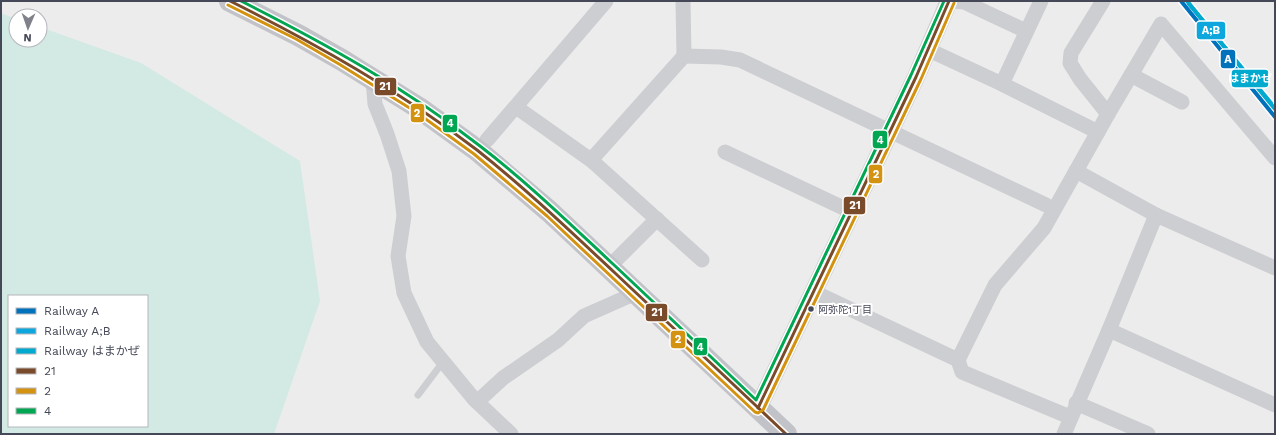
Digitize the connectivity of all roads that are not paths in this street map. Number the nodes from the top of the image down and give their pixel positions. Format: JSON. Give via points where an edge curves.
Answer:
{"nodes":[{"id":1,"x":230,"y":1,"type":"edge"},
{"id":2,"x":606,"y":1,"type":"edge"},
{"id":3,"x":683,"y":1,"type":"edge"},
{"id":4,"x":949,"y":1,"type":"edge"},
{"id":5,"x":953,"y":1,"type":"edge"},
{"id":6,"x":1041,"y":1,"type":"edge"},
{"id":7,"x":1103,"y":1,"type":"edge"},
{"id":8,"x":1026,"y":31,"type":"junction"},
{"id":9,"x":928,"y":50,"type":"junction"},
{"id":10,"x":684,"y":56,"type":"junction"},
{"id":11,"x":1131,"y":75,"type":"junction"},
{"id":12,"x":372,"y":80,"type":"junction"},
{"id":13,"x":1002,"y":84,"type":"junction"},
{"id":14,"x":1182,"y":102,"type":"dead end"},
{"id":15,"x":516,"y":107,"type":"junction"},
{"id":16,"x":1108,"y":114,"type":"junction"},
{"id":17,"x":890,"y":131,"type":"junction"},
{"id":18,"x":1098,"y":132,"type":"junction"},
{"id":19,"x":487,"y":140,"type":"dead end"},
{"id":20,"x":725,"y":152,"type":"dead end"},
{"id":21,"x":1275,"y":158,"type":"edge"},
{"id":22,"x":591,"y":160,"type":"junction"},
{"id":23,"x":1076,"y":172,"type":"junction"},
{"id":24,"x":1046,"y":205,"type":"dead end"},
{"id":25,"x":852,"y":212,"type":"junction"},
{"id":26,"x":1156,"y":215,"type":"junction"},
{"id":27,"x":656,"y":219,"type":"junction"},
{"id":28,"x":609,"y":267,"type":"junction"},
{"id":29,"x":1275,"y":268,"type":"edge"},
{"id":30,"x":814,"y":292,"type":"junction"},
{"id":31,"x":636,"y":293,"type":"junction"},
{"id":32,"x":1109,"y":330,"type":"junction"},
{"id":33,"x":958,"y":360,"type":"junction"},
{"id":34,"x":443,"y":362,"type":"junction"},
{"id":35,"x":418,"y":395,"type":"dead end"},
{"id":36,"x":477,"y":402,"type":"junction"},
{"id":37,"x":1076,"y":402,"type":"junction"},
{"id":38,"x":1275,"y":404,"type":"edge"},
{"id":39,"x":758,"y":408,"type":"junction"},
{"id":40,"x":1070,"y":417,"type":"junction"},
{"id":41,"x":511,"y":434,"type":"edge"},
{"id":42,"x":786,"y":434,"type":"edge"},
{"id":43,"x":1064,"y":434,"type":"edge"},
{"id":44,"x":1148,"y":434,"type":"edge"}],
"edges":[{"from":1,"to":12,"type":"highway","via":[[298,35]]},
{"from":2,"to":15,"type":"street"},
{"from":3,"to":10,"type":"street"},
{"from":4,"to":9,"type":"street"},
{"from":5,"to":8,"type":"street","via":[[964,2]]},
{"from":6,"to":8,"type":"street"},
{"from":7,"to":16,"type":"street","via":[[1071,53],[1070,63]]},
{"from":8,"to":13,"type":"street"},
{"from":9,"to":13,"type":"street"},
{"from":9,"to":17,"type":"street"},
{"from":10,"to":17,"type":"street","via":[[740,60]]},
{"from":10,"to":22,"type":"street"},
{"from":11,"to":14,"type":"street"},
{"from":11,"to":16,"type":"street"},
{"from":11,"to":21,"type":"street","via":[[1160,24]]},
{"from":12,"to":28,"type":"highway","via":[[419,108],[477,150],[550,212]]},
{"from":12,"to":34,"type":"street","via":[[375,104],[399,171],[404,216],[398,256],[404,292],[427,342]]},
{"from":13,"to":18,"type":"street"},
{"from":15,"to":19,"type":"street"},
{"from":15,"to":22,"type":"street"},
{"from":16,"to":18,"type":"street"},
{"from":17,"to":24,"type":"street"},
{"from":17,"to":25,"type":"street"},
{"from":18,"to":23,"type":"street"},
{"from":20,"to":25,"type":"street"},
{"from":22,"to":27,"type":"street"},
{"from":22,"to":27,"type":"street","via":[[702,260]]},
{"from":23,"to":26,"type":"street"},
{"from":23,"to":33,"type":"street","via":[[1044,228],[996,285]]},
{"from":25,"to":30,"type":"street"},
{"from":26,"to":29,"type":"street"},
{"from":26,"to":32,"type":"street"},
{"from":27,"to":28,"type":"street"},
{"from":28,"to":31,"type":"highway"},
{"from":30,"to":33,"type":"street"},
{"from":30,"to":39,"type":"street"},
{"from":31,"to":36,"type":"street","via":[[584,316],[558,340],[503,378]]},
{"from":31,"to":39,"type":"highway"},
{"from":32,"to":37,"type":"street"},
{"from":32,"to":38,"type":"street"},
{"from":33,"to":40,"type":"street","via":[[962,372]]},
{"from":34,"to":35,"type":"lane"},
{"from":34,"to":36,"type":"street"},
{"from":36,"to":41,"type":"street"},
{"from":37,"to":40,"type":"street"},
{"from":37,"to":44,"type":"street"},
{"from":39,"to":42,"type":"highway"},
{"from":40,"to":43,"type":"street"}]}
